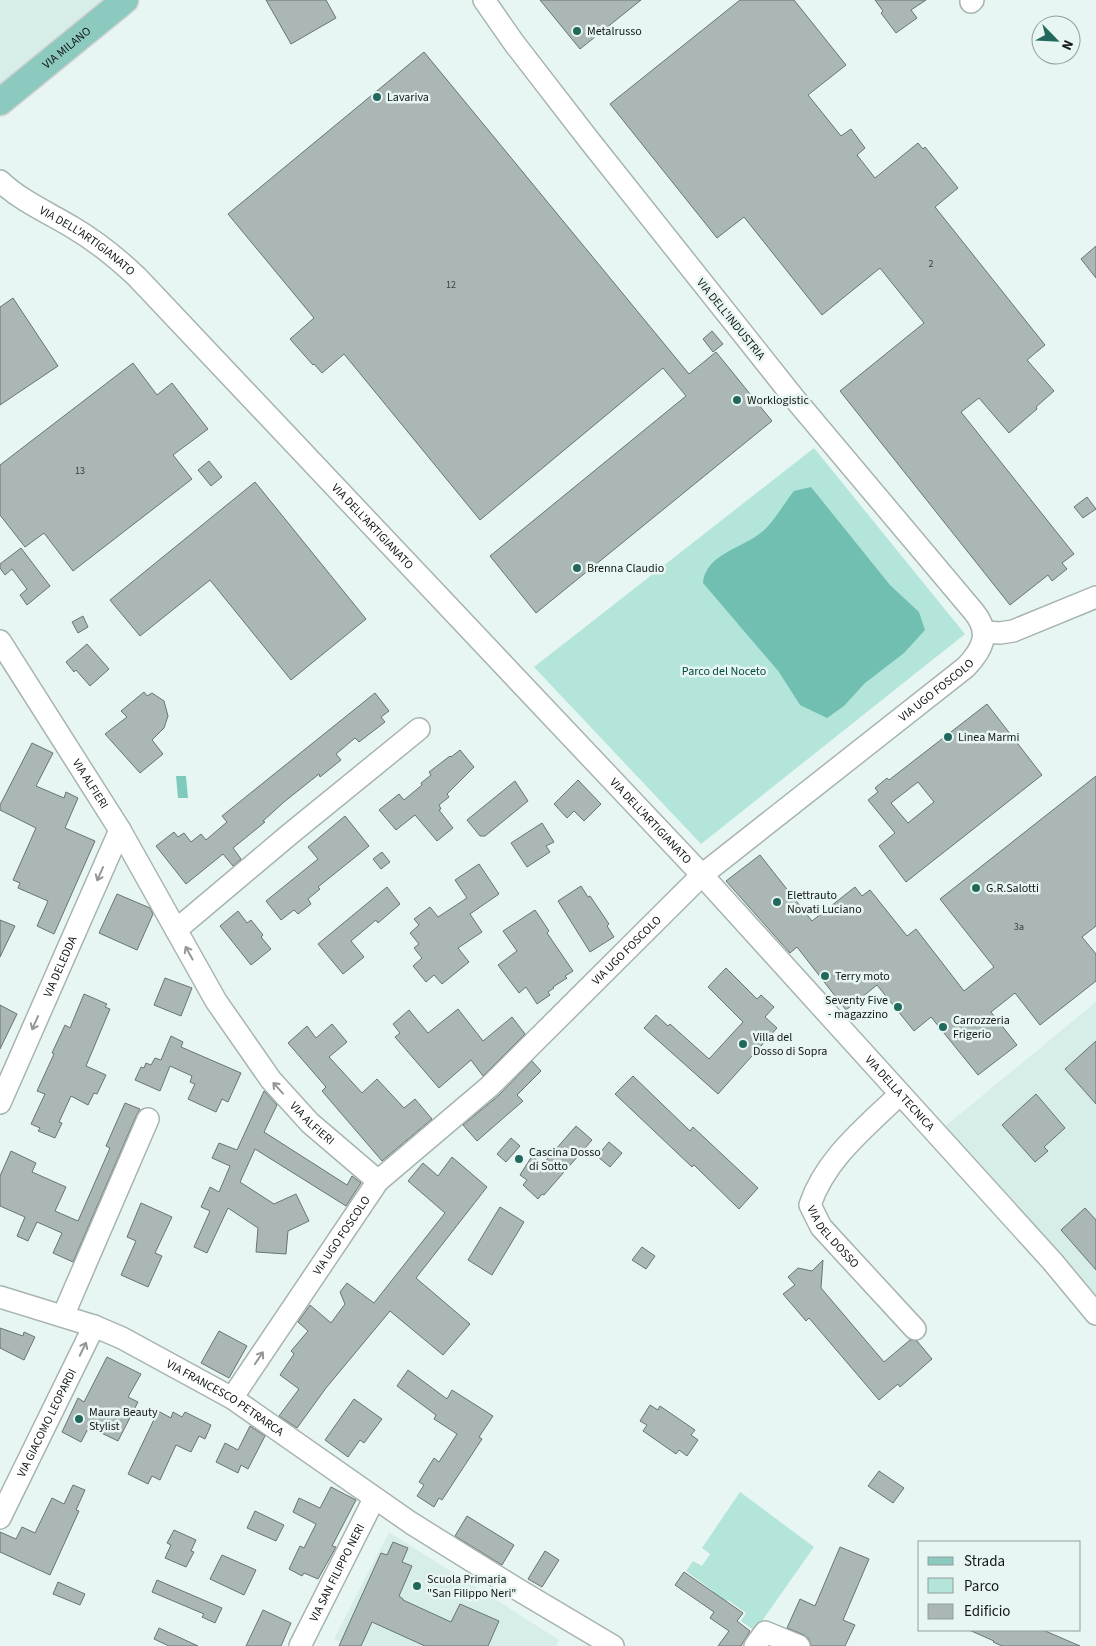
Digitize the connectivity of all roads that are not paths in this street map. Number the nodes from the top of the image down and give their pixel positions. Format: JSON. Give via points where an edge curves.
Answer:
{"nodes":[{"id":1,"x":125,"y":0,"type":"edge"},
{"id":2,"x":484,"y":0,"type":"edge"},
{"id":3,"x":3,"y":105,"type":"edge"},
{"id":4,"x":0,"y":181,"type":"edge"},
{"id":5,"x":0,"y":197,"type":"edge"},
{"id":6,"x":25,"y":201,"type":"junction"},
{"id":7,"x":1096,"y":596,"type":"edge"},
{"id":8,"x":984,"y":632,"type":"junction"},
{"id":9,"x":0,"y":641,"type":"edge"},
{"id":10,"x":419,"y":729,"type":"dead end"},
{"id":11,"x":120,"y":830,"type":"junction"},
{"id":12,"x":702,"y":875,"type":"junction"},
{"id":13,"x":176,"y":930,"type":"junction"},
{"id":14,"x":900,"y":1094,"type":"junction"},
{"id":15,"x":0,"y":1103,"type":"edge"},
{"id":16,"x":148,"y":1119,"type":"dead end"},
{"id":17,"x":378,"y":1181,"type":"junction"},
{"id":18,"x":0,"y":1297,"type":"edge"},
{"id":19,"x":1096,"y":1314,"type":"edge"},
{"id":20,"x":63,"y":1316,"type":"junction"},
{"id":21,"x":94,"y":1326,"type":"junction"},
{"id":22,"x":915,"y":1330,"type":"dead end"},
{"id":23,"x":232,"y":1398,"type":"junction"},
{"id":24,"x":374,"y":1498,"type":"junction"},
{"id":25,"x":0,"y":1518,"type":"edge"},
{"id":26,"x":300,"y":1646,"type":"edge"},
{"id":27,"x":613,"y":1646,"type":"edge"},
{"id":28,"x":755,"y":1646,"type":"edge"},
{"id":29,"x":799,"y":1646,"type":"edge"}],
"edges":[{"from":1,"to":3,"type":"main road","name":"VIA MILANO"},
{"from":2,"to":8,"type":"street","name":"VIA DELL'INDUSTRIA","via":[[589,140],[794,398],[980,618]]},
{"from":4,"to":6,"type":"street","name":"VIA DELL'ARTIGIANATO"},
{"from":5,"to":6,"type":"street","name":"VIA DELL'ARTIGIANATO"},
{"from":6,"to":12,"type":"street","name":"VIA DELL'ARTIGIANATO","via":[[83,233],[129,270]]},
{"from":7,"to":8,"type":"street","via":[[1013,631]]},
{"from":8,"to":12,"type":"street","name":"VIA UGO FOSCOLO","via":[[979,651],[966,667]]},
{"from":9,"to":11,"type":"street","name":"VIA ALFIERI"},
{"from":10,"to":13,"type":"street"},
{"from":11,"to":13,"type":"street","name":"VIA ALFIERI"},
{"from":11,"to":15,"type":"street","name":"VIA DELEDDA","one_way":true},
{"from":12,"to":14,"type":"street","name":"VIA DELLA TECNICA"},
{"from":12,"to":17,"type":"street","name":"VIA UGO FOSCOLO","via":[[490,1086]]},
{"from":17,"to":13,"type":"street","name":"VIA ALFIERI","one_way":true,"via":[[310,1123],[270,1080],[216,1001]]},
{"from":14,"to":19,"type":"street","name":"VIA DELLA TECNICA"},
{"from":14,"to":22,"type":"street","name":"VIA DEL DOSSO","via":[[832,1162],[810,1205],[821,1227]]},
{"from":16,"to":20,"type":"street"},
{"from":23,"to":17,"type":"street","name":"VIA UGO FOSCOLO","one_way":true},
{"from":18,"to":20,"type":"street","name":"VIA FRANCESCO PETRARCA"},
{"from":20,"to":21,"type":"street","name":"VIA FRANCESCO PETRARCA"},
{"from":21,"to":23,"type":"street","name":"VIA FRANCESCO PETRARCA"},
{"from":25,"to":21,"type":"street","name":"VIA GIACOMO LEOPARDI","one_way":true},
{"from":23,"to":24,"type":"street","name":"VIA FRANCESCO PETRARCA"},
{"from":24,"to":26,"type":"street","name":"VIA SAN FILIPPO NERI"},
{"from":24,"to":27,"type":"street","name":"VIA FRANCESCO PETRARCA","via":[[508,1584]]},
{"from":28,"to":29,"type":"street","via":[[764,1632]]}]}
